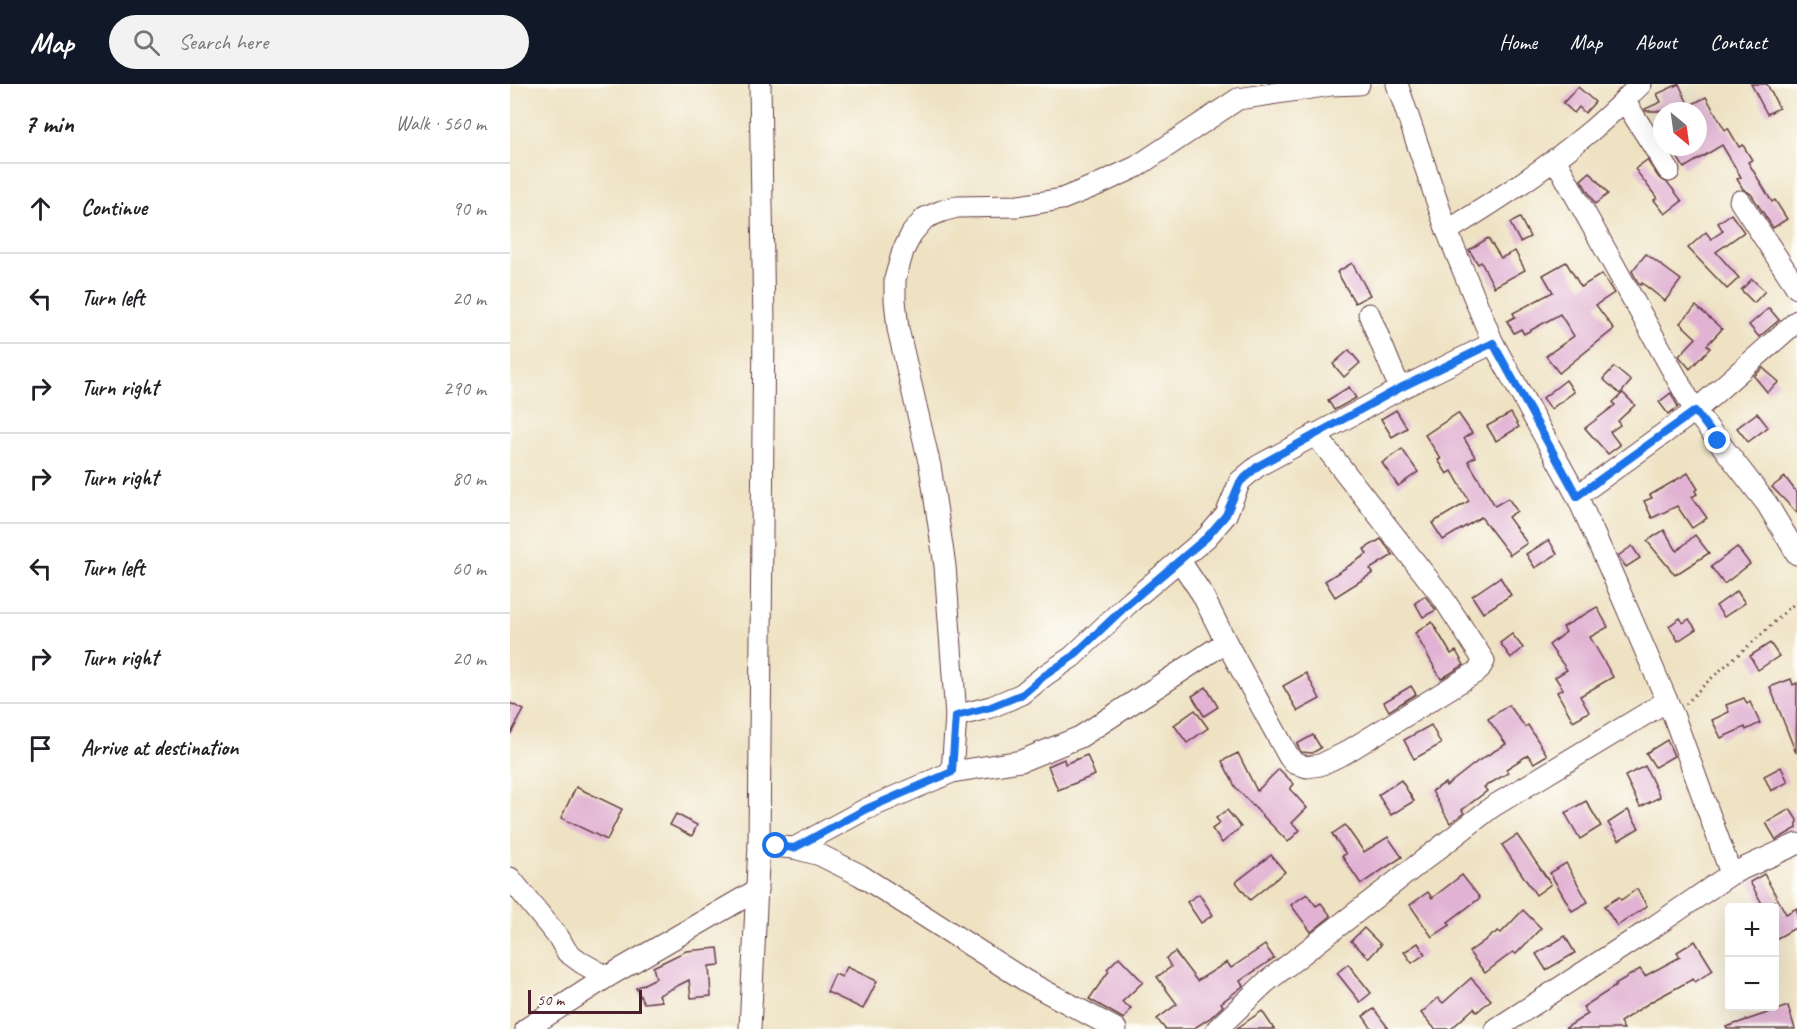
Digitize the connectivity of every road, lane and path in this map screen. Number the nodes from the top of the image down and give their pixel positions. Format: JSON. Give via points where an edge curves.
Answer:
{"nodes":[{"id":1,"x":760,"y":84,"type":"edge"},
{"id":2,"x":1359,"y":84,"type":"edge"},
{"id":3,"x":1397,"y":84,"type":"edge"},
{"id":4,"x":1641,"y":84,"type":"edge"},
{"id":5,"x":1624,"y":100,"type":"junction"},
{"id":6,"x":1555,"y":159,"type":"junction"},
{"id":7,"x":1669,"y":171,"type":"dead end"},
{"id":8,"x":1740,"y":201,"type":"dead end"},
{"id":9,"x":1447,"y":231,"type":"junction"},
{"id":10,"x":1797,"y":288,"type":"edge"},
{"id":11,"x":1368,"y":314,"type":"dead end"},
{"id":12,"x":1797,"y":321,"type":"edge"},
{"id":13,"x":1493,"y":343,"type":"junction"},
{"id":14,"x":1400,"y":388,"type":"junction"},
{"id":15,"x":1695,"y":411,"type":"junction"},
{"id":16,"x":1315,"y":434,"type":"junction"},
{"id":17,"x":1577,"y":496,"type":"junction"},
{"id":18,"x":1797,"y":554,"type":"edge"},
{"id":19,"x":1180,"y":561,"type":"junction"},
{"id":20,"x":1797,"y":602,"type":"edge"},
{"id":21,"x":1226,"y":642,"type":"junction"},
{"id":22,"x":1670,"y":709,"type":"junction"},
{"id":23,"x":956,"y":716,"type":"junction"},
{"id":24,"x":952,"y":772,"type":"junction"},
{"id":25,"x":1797,"y":843,"type":"edge"},
{"id":26,"x":759,"y":845,"type":"junction"},
{"id":27,"x":794,"y":848,"type":"junction"},
{"id":28,"x":1731,"y":874,"type":"junction"},
{"id":29,"x":510,"y":878,"type":"edge"},
{"id":30,"x":757,"y":890,"type":"junction"},
{"id":31,"x":608,"y":977,"type":"junction"},
{"id":32,"x":535,"y":1027,"type":"edge"},
{"id":33,"x":750,"y":1029,"type":"edge"},
{"id":34,"x":1116,"y":1029,"type":"edge"},
{"id":35,"x":1217,"y":1029,"type":"edge"},
{"id":36,"x":1496,"y":1029,"type":"edge"}],
"edges":[{"from":1,"to":26,"type":"street","via":[[764,324]]},
{"from":2,"to":23,"type":"street","via":[[1238,99],[1136,167],[1099,184],[1062,199],[942,211],[925,218],[912,233],[895,279],[895,300],[898,329],[930,466],[945,567]]},
{"from":3,"to":9,"type":"street"},
{"from":4,"to":5,"type":"street"},
{"from":5,"to":6,"type":"street"},
{"from":5,"to":7,"type":"street"},
{"from":6,"to":9,"type":"street"},
{"from":6,"to":15,"type":"street"},
{"from":8,"to":10,"type":"street"},
{"from":9,"to":13,"type":"street"},
{"from":11,"to":14,"type":"street"},
{"from":12,"to":15,"type":"street"},
{"from":13,"to":14,"type":"street"},
{"from":13,"to":17,"type":"street"},
{"from":14,"to":16,"type":"street"},
{"from":15,"to":17,"type":"street"},
{"from":15,"to":18,"type":"street","via":[[1767,504]]},
{"from":16,"to":19,"type":"street","via":[[1258,466],[1240,482],[1221,524]]},
{"from":16,"to":21,"type":"street","via":[[1443,598],[1483,665],[1345,753],[1306,767],[1289,757]]},
{"from":17,"to":22,"type":"street"},
{"from":19,"to":21,"type":"street"},
{"from":19,"to":23,"type":"street","via":[[1072,657],[1023,694]]},
{"from":20,"to":22,"type":"path"},
{"from":21,"to":24,"type":"street","via":[[1080,737],[1021,761]]},
{"from":22,"to":28,"type":"street"},
{"from":22,"to":35,"type":"street","via":[[1492,807],[1265,983]]},
{"from":23,"to":24,"type":"street"},
{"from":24,"to":27,"type":"street","via":[[866,809]]},
{"from":25,"to":28,"type":"street"},
{"from":26,"to":27,"type":"street"},
{"from":26,"to":30,"type":"street"},
{"from":27,"to":34,"type":"street","via":[[820,855],[860,875],[1026,981]]},
{"from":28,"to":36,"type":"street"},
{"from":29,"to":31,"type":"street","via":[[567,952]]},
{"from":30,"to":31,"type":"street"},
{"from":30,"to":33,"type":"street"},
{"from":31,"to":32,"type":"street"}]}
